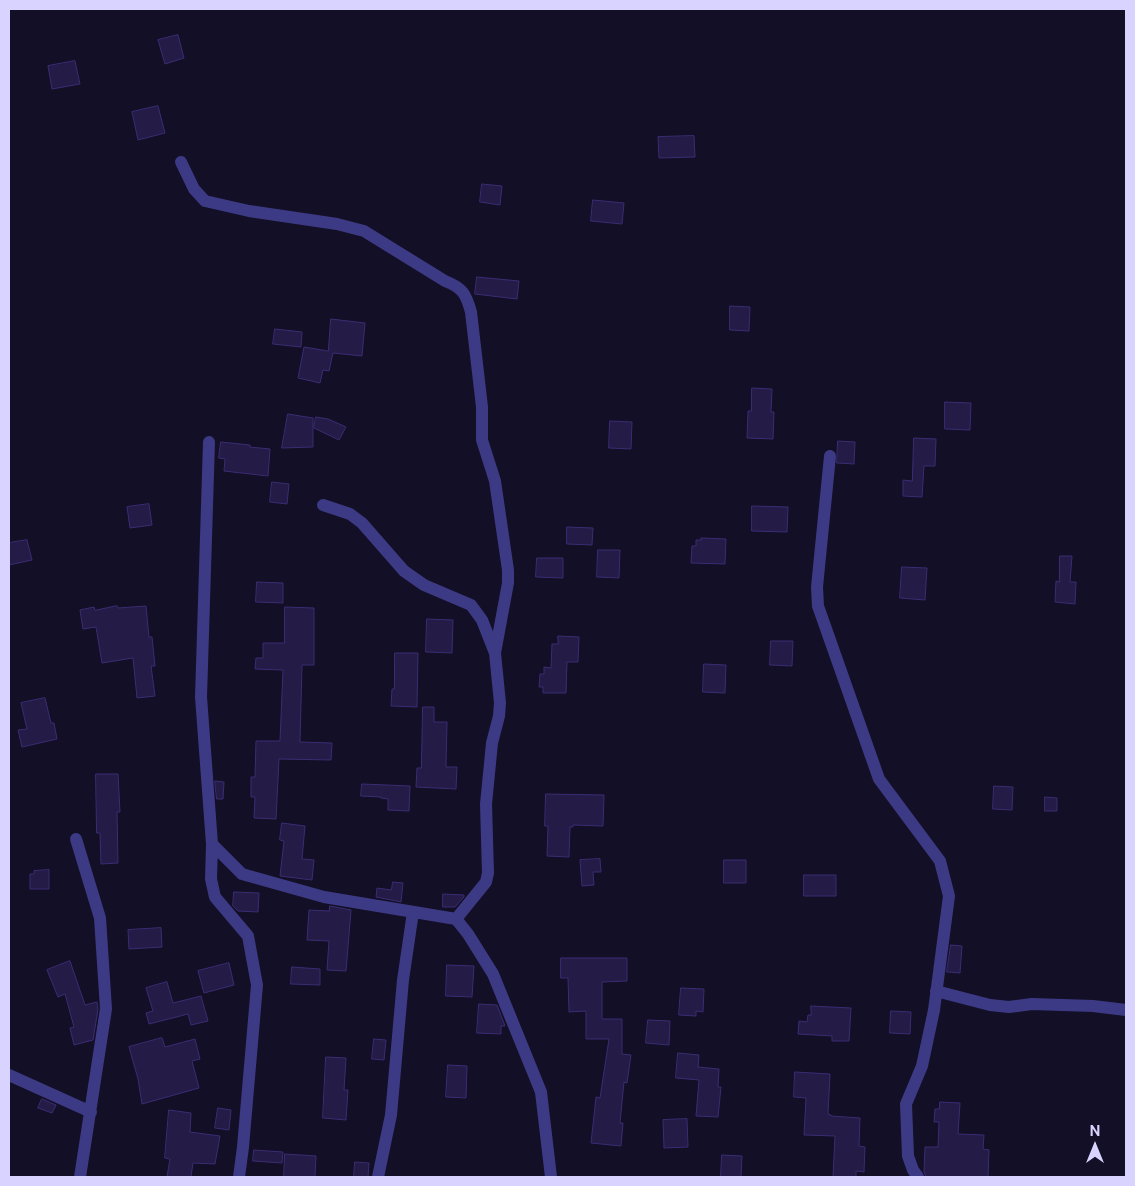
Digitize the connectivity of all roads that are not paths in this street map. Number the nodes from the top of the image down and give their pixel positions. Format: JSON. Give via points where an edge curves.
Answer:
{"nodes":[{"id":1,"x":181,"y":162,"type":"dead end"},
{"id":2,"x":208,"y":442,"type":"dead end"},
{"id":3,"x":830,"y":456,"type":"dead end"},
{"id":4,"x":324,"y":505,"type":"dead end"},
{"id":5,"x":495,"y":653,"type":"junction"},
{"id":6,"x":76,"y":839,"type":"dead end"},
{"id":7,"x":212,"y":844,"type":"junction"},
{"id":8,"x":413,"y":912,"type":"junction"},
{"id":9,"x":456,"y":919,"type":"junction"},
{"id":10,"x":936,"y":991,"type":"junction"},
{"id":11,"x":1126,"y":1010,"type":"edge"},
{"id":12,"x":9,"y":1075,"type":"edge"},
{"id":13,"x":91,"y":1112,"type":"junction"},
{"id":14,"x":914,"y":1175,"type":"edge"},
{"id":15,"x":80,"y":1177,"type":"edge"},
{"id":16,"x":239,"y":1177,"type":"edge"},
{"id":17,"x":378,"y":1177,"type":"edge"},
{"id":18,"x":552,"y":1177,"type":"edge"}],
"edges":[{"from":1,"to":5,"type":"street","via":[[194,190],[205,201],[364,231],[458,286],[467,298],[482,407],[482,440],[495,481],[508,570]]},
{"from":2,"to":7,"type":"street","via":[[201,697]]},
{"from":3,"to":10,"type":"street","via":[[817,587],[818,606],[879,779],[940,862],[949,896]]},
{"from":4,"to":5,"type":"street","via":[[362,522],[404,571],[424,586],[471,605],[482,620]]},
{"from":5,"to":9,"type":"street","via":[[500,702],[486,804],[488,873],[486,882]]},
{"from":6,"to":13,"type":"street","via":[[100,918],[106,1009]]},
{"from":7,"to":8,"type":"street","via":[[242,874],[324,898]]},
{"from":7,"to":16,"type":"street","via":[[211,879],[215,898],[248,936],[257,986]]},
{"from":8,"to":9,"type":"street"},
{"from":8,"to":17,"type":"street","via":[[403,980],[391,1115]]},
{"from":9,"to":18,"type":"street","via":[[494,974],[541,1092]]},
{"from":10,"to":11,"type":"street","via":[[1009,1007],[1032,1004]]},
{"from":10,"to":14,"type":"street","via":[[922,1066],[906,1104],[908,1156]]},
{"from":12,"to":13,"type":"street"},
{"from":13,"to":15,"type":"street"}]}
